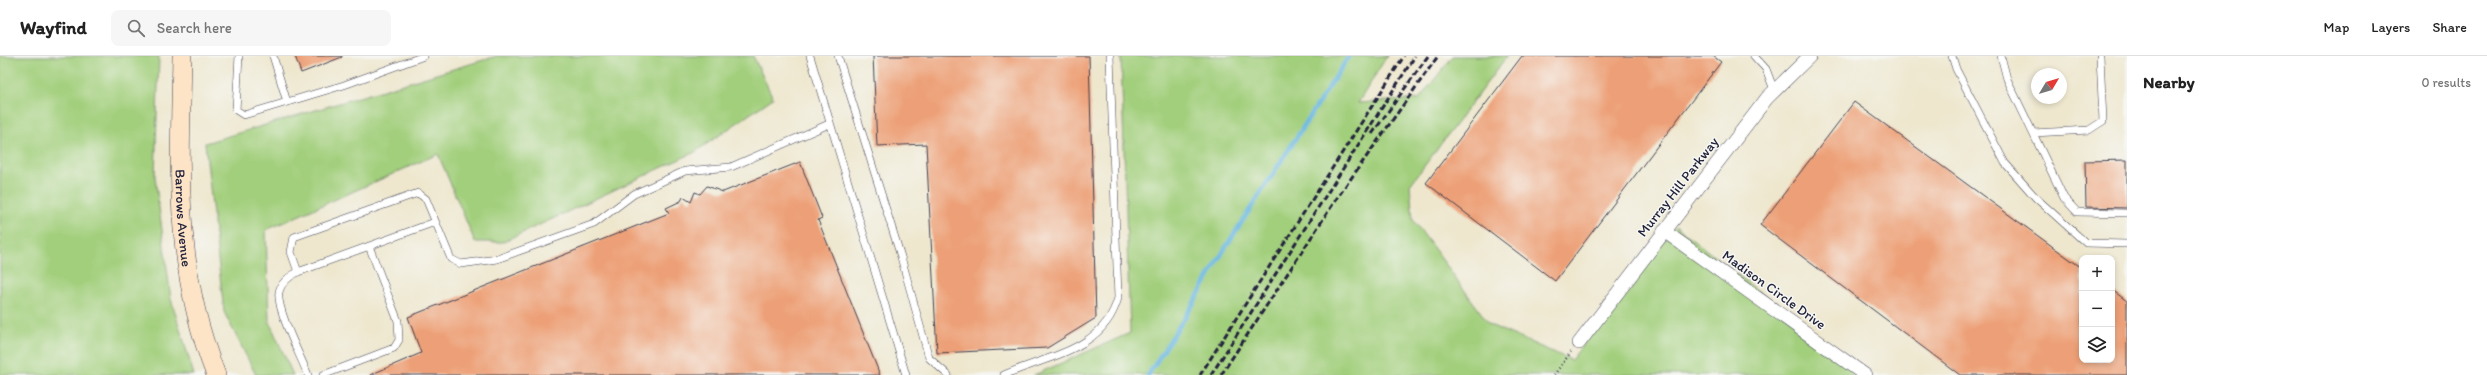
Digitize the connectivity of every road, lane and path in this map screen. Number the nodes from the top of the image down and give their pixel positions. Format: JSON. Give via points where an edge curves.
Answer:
{"nodes":[{"id":1,"x":182,"y":56,"type":"edge"},
{"id":2,"x":238,"y":56,"type":"edge"},
{"id":3,"x":272,"y":56,"type":"edge"},
{"id":4,"x":424,"y":56,"type":"edge"},
{"id":5,"x":810,"y":56,"type":"edge"},
{"id":6,"x":838,"y":56,"type":"edge"},
{"id":7,"x":1110,"y":56,"type":"edge"},
{"id":8,"x":1754,"y":56,"type":"edge"},
{"id":9,"x":1810,"y":56,"type":"edge"},
{"id":10,"x":1952,"y":56,"type":"edge"},
{"id":11,"x":2001,"y":56,"type":"edge"},
{"id":12,"x":2100,"y":56,"type":"edge"},
{"id":13,"x":1774,"y":90,"type":"junction"},
{"id":14,"x":287,"y":102,"type":"junction"},
{"id":15,"x":829,"y":124,"type":"junction"},
{"id":16,"x":2033,"y":133,"type":"junction"},
{"id":17,"x":2127,"y":213,"type":"edge"},
{"id":18,"x":435,"y":222,"type":"junction"},
{"id":19,"x":1664,"y":231,"type":"junction"},
{"id":20,"x":2127,"y":244,"type":"edge"},
{"id":21,"x":369,"y":246,"type":"junction"},
{"id":22,"x":298,"y":272,"type":"junction"},
{"id":23,"x":1579,"y":343,"type":"joint"},
{"id":24,"x":216,"y":375,"type":"edge"},
{"id":25,"x":308,"y":375,"type":"edge"},
{"id":26,"x":323,"y":375,"type":"edge"},
{"id":27,"x":906,"y":375,"type":"edge"},
{"id":28,"x":948,"y":375,"type":"edge"},
{"id":29,"x":1004,"y":375,"type":"edge"},
{"id":30,"x":1554,"y":375,"type":"edge"},
{"id":31,"x":1865,"y":375,"type":"edge"}],
"edges":[{"from":1,"to":24,"type":"street","name":"Barrows Avenue","via":[[182,243],[197,319]]},
{"from":2,"to":14,"type":"lane","via":[[236,110],[244,115]]},
{"from":3,"to":14,"type":"lane"},
{"from":4,"to":14,"type":"lane","via":[[344,85]]},
{"from":5,"to":15,"type":"lane"},
{"from":6,"to":28,"type":"lane","via":[[901,257],[929,358]]},
{"from":7,"to":29,"type":"lane","via":[[1118,298],[1114,314],[1095,336],[1082,345]]},
{"from":8,"to":13,"type":"lane","via":[[1766,69]]},
{"from":9,"to":13,"type":"street","name":"Murray Hill Parkway"},
{"from":10,"to":20,"type":"lane","via":[[1956,69],[2005,163],[2036,198],[2086,243]]},
{"from":11,"to":16,"type":"lane","via":[[2007,79]]},
{"from":12,"to":16,"type":"lane","via":[[2103,121],[2089,130]]},
{"from":13,"to":19,"type":"street","name":"Murray Hill Parkway"},
{"from":15,"to":18,"type":"lane","via":[[731,167],[685,171],[634,194],[594,224],[497,259],[461,264],[451,259]]},
{"from":15,"to":27,"type":"lane"},
{"from":16,"to":17,"type":"lane","via":[[2064,198],[2077,212]]},
{"from":18,"to":21,"type":"lane"},
{"from":18,"to":22,"type":"lane","via":[[426,199],[418,192],[294,237],[291,252]]},
{"from":19,"to":23,"type":"street","name":"Murray Hill Parkway"},
{"from":19,"to":31,"type":"street","name":"Madison Circle Drive"},
{"from":21,"to":22,"type":"lane"},
{"from":21,"to":26,"type":"lane","via":[[398,321],[399,340],[394,348]]},
{"from":22,"to":25,"type":"lane","via":[[287,277],[279,292],[281,308]]},
{"from":23,"to":30,"type":"path"}]}
